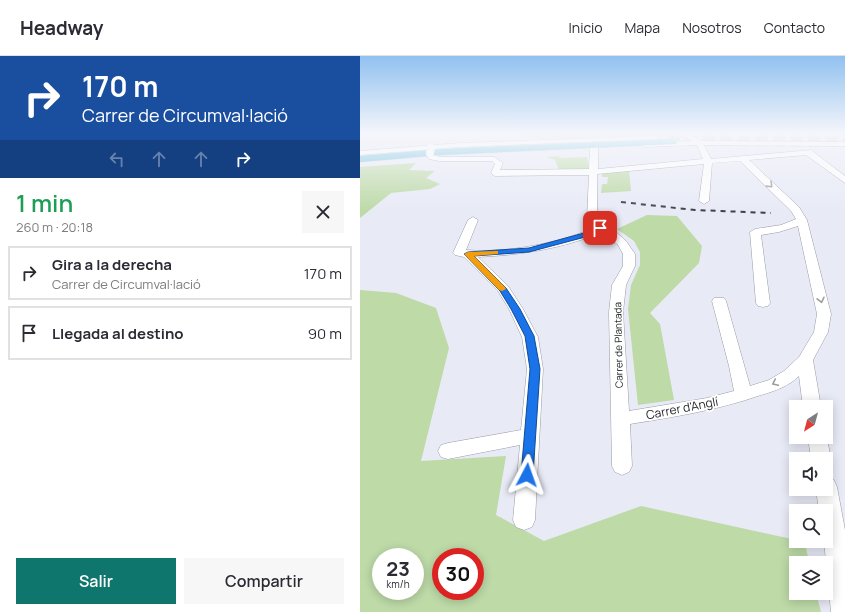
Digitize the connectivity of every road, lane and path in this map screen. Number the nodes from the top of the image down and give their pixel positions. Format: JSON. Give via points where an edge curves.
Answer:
{"nodes":[{"id":1,"x":371,"y":159,"type":"edge"},
{"id":2,"x":491,"y":159,"type":"edge"},
{"id":3,"x":593,"y":159,"type":"edge"},
{"id":4,"x":731,"y":159,"type":"edge"},
{"id":5,"x":743,"y":159,"type":"edge"},
{"id":6,"x":816,"y":159,"type":"edge"},
{"id":7,"x":360,"y":160,"type":"edge"},
{"id":8,"x":708,"y":161,"type":"junction"},
{"id":9,"x":593,"y":171,"type":"junction"},
{"id":10,"x":845,"y":180,"type":"edge"},
{"id":11,"x":704,"y":202,"type":"dead end"},
{"id":12,"x":473,"y":220,"type":"dead end"},
{"id":13,"x":802,"y":220,"type":"junction"},
{"id":14,"x":600,"y":228,"type":"junction"},
{"id":15,"x":463,"y":254,"type":"junction"},
{"id":16,"x":719,"y":301,"type":"dead end"},
{"id":17,"x":763,"y":303,"type":"dead end"},
{"id":18,"x":806,"y":360,"type":"junction"},
{"id":19,"x":743,"y":395,"type":"junction"},
{"id":20,"x":811,"y":400,"type":"edge"},
{"id":21,"x":620,"y":419,"type":"junction"},
{"id":22,"x":530,"y":436,"type":"junction"},
{"id":23,"x":448,"y":451,"type":"dead end"},
{"id":24,"x":622,"y":466,"type":"dead end"},
{"id":25,"x":828,"y":496,"type":"edge"},
{"id":26,"x":524,"y":520,"type":"dead end"},
{"id":27,"x":844,"y":612,"type":"edge"}],
"edges":[{"from":1,"to":7,"type":"highway"},
{"from":2,"to":9,"type":"street","via":[[499,162],[495,173]]},
{"from":3,"to":9,"type":"street"},
{"from":4,"to":8,"type":"street"},
{"from":5,"to":13,"type":"street","one_way":true,"via":[[795,209]]},
{"from":6,"to":10,"type":"street"},
{"from":8,"to":9,"type":"street"},
{"from":8,"to":11,"type":"street"},
{"from":9,"to":14,"type":"street","via":[[592,218]]},
{"from":12,"to":15,"type":"street"},
{"from":13,"to":17,"type":"street","via":[[774,231],[755,232]]},
{"from":13,"to":18,"type":"street","name":"Carrer d'Anglí","one_way":true,"via":[[824,314],[821,332]]},
{"from":14,"to":15,"type":"street","via":[[586,235],[529,250]]},
{"from":14,"to":21,"type":"street","name":"Carrer de Plantada","via":[[622,243],[629,254],[629,266],[618,285],[616,312]]},
{"from":15,"to":22,"type":"street","via":[[503,289],[530,336],[535,369]]},
{"from":16,"to":19,"type":"street"},
{"from":18,"to":19,"type":"street","name":"Carrer d'Anglí","one_way":true,"via":[[776,384]]},
{"from":18,"to":20,"type":"street"},
{"from":19,"to":21,"type":"street","name":"Carrer d'Anglí","via":[[706,405]]},
{"from":21,"to":24,"type":"street","name":"Carrer de Plantada"},
{"from":22,"to":23,"type":"street"},
{"from":22,"to":26,"type":"street"},
{"from":25,"to":27,"type":"street"}]}
